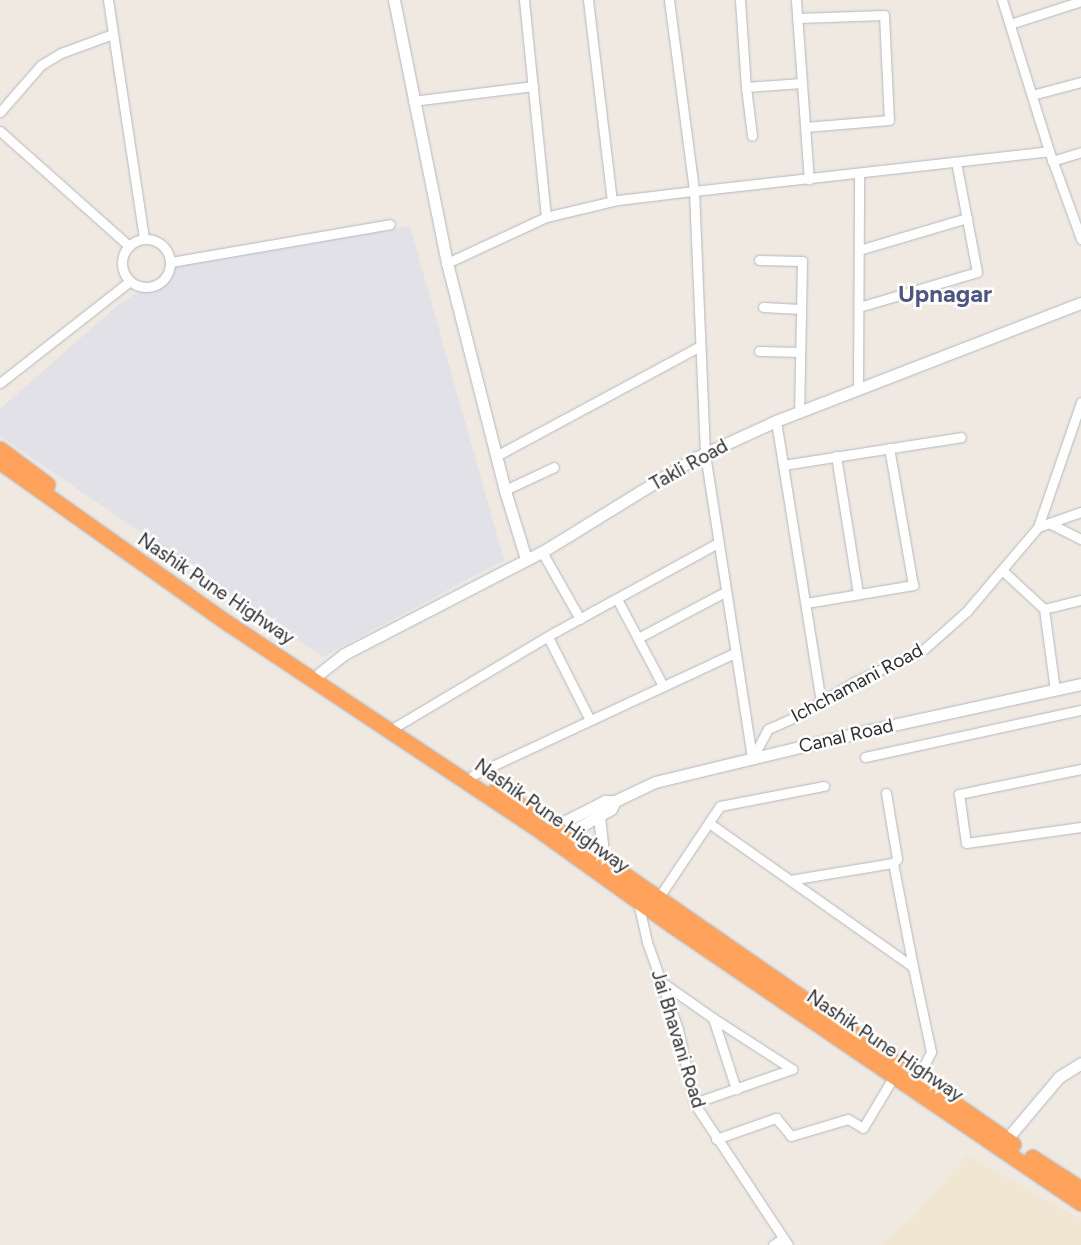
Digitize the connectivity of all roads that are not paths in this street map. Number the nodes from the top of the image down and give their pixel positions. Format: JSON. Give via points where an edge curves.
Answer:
{"nodes":[{"id":1,"x":108,"y":0,"type":"edge"},
{"id":2,"x":394,"y":0,"type":"edge"},
{"id":3,"x":524,"y":0,"type":"edge"},
{"id":4,"x":588,"y":0,"type":"edge"},
{"id":5,"x":669,"y":0,"type":"edge"},
{"id":6,"x":740,"y":0,"type":"edge"},
{"id":7,"x":796,"y":0,"type":"edge"},
{"id":8,"x":1002,"y":0,"type":"edge"},
{"id":9,"x":1081,"y":1,"type":"edge"},
{"id":10,"x":1059,"y":4,"type":"edge"},
{"id":11,"x":797,"y":18,"type":"junction"},
{"id":12,"x":1010,"y":24,"type":"junction"},
{"id":13,"x":113,"y":34,"type":"junction"},
{"id":14,"x":1081,"y":82,"type":"edge"},
{"id":15,"x":802,"y":83,"type":"junction"},
{"id":16,"x":533,"y":86,"type":"junction"},
{"id":17,"x":746,"y":87,"type":"junction"},
{"id":18,"x":1032,"y":95,"type":"junction"},
{"id":19,"x":413,"y":101,"type":"junction"},
{"id":20,"x":0,"y":112,"type":"edge"},
{"id":21,"x":805,"y":127,"type":"junction"},
{"id":22,"x":0,"y":131,"type":"edge"},
{"id":23,"x":752,"y":136,"type":"dead end"},
{"id":24,"x":1049,"y":151,"type":"junction"},
{"id":25,"x":1081,"y":152,"type":"edge"},
{"id":26,"x":1052,"y":161,"type":"junction"},
{"id":27,"x":956,"y":162,"type":"junction"},
{"id":28,"x":859,"y":174,"type":"junction"},
{"id":29,"x":809,"y":180,"type":"junction"},
{"id":30,"x":694,"y":191,"type":"junction"},
{"id":31,"x":612,"y":201,"type":"junction"},
{"id":32,"x":546,"y":217,"type":"junction"},
{"id":33,"x":967,"y":218,"type":"junction"},
{"id":34,"x":390,"y":224,"type":"dead end"},
{"id":35,"x":144,"y":238,"type":"junction"},
{"id":36,"x":1081,"y":239,"type":"edge"},
{"id":37,"x":129,"y":246,"type":"junction"},
{"id":38,"x":859,"y":250,"type":"junction"},
{"id":39,"x":759,"y":260,"type":"dead end"},
{"id":40,"x":171,"y":262,"type":"junction"},
{"id":41,"x":447,"y":263,"type":"junction"},
{"id":42,"x":130,"y":281,"type":"junction"},
{"id":43,"x":1081,"y":303,"type":"edge"},
{"id":44,"x":859,"y":307,"type":"junction"},
{"id":45,"x":763,"y":308,"type":"dead end"},
{"id":46,"x":801,"y":309,"type":"junction"},
{"id":47,"x":700,"y":346,"type":"junction"},
{"id":48,"x":759,"y":350,"type":"dead end"},
{"id":49,"x":800,"y":352,"type":"junction"},
{"id":50,"x":0,"y":383,"type":"edge"},
{"id":51,"x":858,"y":389,"type":"junction"},
{"id":52,"x":1081,"y":402,"type":"edge"},
{"id":53,"x":799,"y":412,"type":"junction"},
{"id":54,"x":776,"y":421,"type":"junction"},
{"id":55,"x":961,"y":437,"type":"dead end"},
{"id":56,"x":889,"y":448,"type":"junction"},
{"id":57,"x":0,"y":449,"type":"edge"},
{"id":58,"x":705,"y":454,"type":"junction"},
{"id":59,"x":496,"y":456,"type":"junction"},
{"id":60,"x":836,"y":456,"type":"junction"},
{"id":61,"x":0,"y":462,"type":"edge"},
{"id":62,"x":784,"y":464,"type":"junction"},
{"id":63,"x":554,"y":467,"type":"dead end"},
{"id":64,"x":505,"y":490,"type":"junction"},
{"id":65,"x":1081,"y":512,"type":"edge"},
{"id":66,"x":1049,"y":523,"type":"junction"},
{"id":67,"x":1038,"y":527,"type":"junction"},
{"id":68,"x":1081,"y":539,"type":"edge"},
{"id":69,"x":718,"y":544,"type":"junction"},
{"id":70,"x":542,"y":552,"type":"junction"},
{"id":71,"x":526,"y":559,"type":"junction"},
{"id":72,"x":1002,"y":570,"type":"junction"},
{"id":73,"x":725,"y":592,"type":"junction"},
{"id":74,"x":858,"y":594,"type":"junction"},
{"id":75,"x":617,"y":599,"type":"junction"},
{"id":76,"x":1081,"y":600,"type":"edge"},
{"id":77,"x":806,"y":603,"type":"junction"},
{"id":78,"x":1044,"y":609,"type":"junction"},
{"id":79,"x":580,"y":619,"type":"junction"},
{"id":80,"x":548,"y":637,"type":"junction"},
{"id":81,"x":638,"y":638,"type":"junction"},
{"id":82,"x":735,"y":653,"type":"junction"},
{"id":83,"x":320,"y":673,"type":"junction"},
{"id":84,"x":1081,"y":684,"type":"edge"},
{"id":85,"x":663,"y":686,"type":"junction"},
{"id":86,"x":1055,"y":690,"type":"junction"},
{"id":87,"x":821,"y":702,"type":"junction"},
{"id":88,"x":1081,"y":710,"type":"edge"},
{"id":89,"x":590,"y":720,"type":"junction"},
{"id":90,"x":394,"y":727,"type":"junction"},
{"id":91,"x":866,"y":757,"type":"dead end"},
{"id":92,"x":752,"y":759,"type":"junction"},
{"id":93,"x":1081,"y":770,"type":"edge"},
{"id":94,"x":473,"y":775,"type":"junction"},
{"id":95,"x":824,"y":786,"type":"dead end"},
{"id":96,"x":886,"y":793,"type":"dead end"},
{"id":97,"x":615,"y":801,"type":"junction"},
{"id":98,"x":598,"y":816,"type":"junction"},
{"id":99,"x":709,"y":823,"type":"junction"},
{"id":100,"x":1081,"y":828,"type":"edge"},
{"id":101,"x":554,"y":834,"type":"junction"},
{"id":102,"x":604,"y":862,"type":"junction"},
{"id":103,"x":893,"y":863,"type":"junction"},
{"id":104,"x":790,"y":880,"type":"junction"},
{"id":105,"x":637,"y":899,"type":"junction"},
{"id":106,"x":657,"y":900,"type":"junction"},
{"id":107,"x":913,"y":966,"type":"junction"},
{"id":108,"x":663,"y":983,"type":"junction"},
{"id":109,"x":713,"y":1018,"type":"junction"},
{"id":110,"x":1081,"y":1063,"type":"edge"},
{"id":111,"x":894,"y":1076,"type":"junction"},
{"id":112,"x":917,"y":1078,"type":"junction"},
{"id":113,"x":736,"y":1089,"type":"junction"},
{"id":114,"x":694,"y":1103,"type":"junction"},
{"id":115,"x":716,"y":1139,"type":"junction"},
{"id":116,"x":1006,"y":1140,"type":"junction"},
{"id":117,"x":1081,"y":1189,"type":"edge"},
{"id":118,"x":1081,"y":1203,"type":"edge"},
{"id":119,"x":786,"y":1241,"type":"edge"},
{"id":120,"x":773,"y":1245,"type":"edge"}],
"edges":[{"from":1,"to":13,"type":"street"},
{"from":2,"to":19,"type":"main road"},
{"from":3,"to":16,"type":"street"},
{"from":4,"to":31,"type":"street"},
{"from":5,"to":30,"type":"street"},
{"from":6,"to":17,"type":"street"},
{"from":7,"to":11,"type":"street"},
{"from":8,"to":12,"type":"street"},
{"from":9,"to":10,"type":"street"},
{"from":10,"to":12,"type":"street"},
{"from":11,"to":15,"type":"street"},
{"from":11,"to":21,"type":"street","via":[[884,14],[889,120]]},
{"from":12,"to":18,"type":"street"},
{"from":13,"to":20,"type":"street","via":[[61,53],[41,65]]},
{"from":13,"to":35,"type":"street"},
{"from":14,"to":18,"type":"street"},
{"from":15,"to":17,"type":"street"},
{"from":15,"to":21,"type":"street"},
{"from":16,"to":19,"type":"street"},
{"from":16,"to":32,"type":"street"},
{"from":17,"to":23,"type":"street"},
{"from":18,"to":24,"type":"street"},
{"from":19,"to":41,"type":"main road"},
{"from":21,"to":29,"type":"street"},
{"from":22,"to":37,"type":"street"},
{"from":24,"to":26,"type":"street"},
{"from":24,"to":27,"type":"street"},
{"from":25,"to":26,"type":"street"},
{"from":26,"to":36,"type":"street"},
{"from":27,"to":28,"type":"street"},
{"from":27,"to":33,"type":"street"},
{"from":28,"to":29,"type":"street"},
{"from":28,"to":38,"type":"street"},
{"from":29,"to":30,"type":"street"},
{"from":30,"to":31,"type":"street"},
{"from":30,"to":47,"type":"street"},
{"from":31,"to":32,"type":"street"},
{"from":32,"to":41,"type":"street"},
{"from":33,"to":38,"type":"street"},
{"from":33,"to":44,"type":"street","via":[[977,272]]},
{"from":34,"to":40,"type":"street"},
{"from":35,"to":37,"type":"street"},
{"from":35,"to":40,"type":"street","via":[[160,243],[168,250]]},
{"from":37,"to":42,"type":"street","via":[[122,266]]},
{"from":38,"to":44,"type":"street"},
{"from":39,"to":46,"type":"street","via":[[802,261]]},
{"from":40,"to":42,"type":"street","via":[[167,276],[158,285],[146,287]]},
{"from":41,"to":59,"type":"main road"},
{"from":42,"to":50,"type":"street"},
{"from":43,"to":51,"type":"main road","name":"Takli Road"},
{"from":44,"to":51,"type":"street"},
{"from":45,"to":46,"type":"street"},
{"from":46,"to":49,"type":"street"},
{"from":47,"to":58,"type":"street"},
{"from":47,"to":59,"type":"street"},
{"from":48,"to":49,"type":"street"},
{"from":49,"to":53,"type":"street"},
{"from":51,"to":53,"type":"main road","name":"Takli Road"},
{"from":52,"to":67,"type":"street","name":"Ichchamani Road"},
{"from":53,"to":54,"type":"main road","name":"Takli Road"},
{"from":54,"to":58,"type":"main road","name":"Takli Road"},
{"from":54,"to":62,"type":"street"},
{"from":55,"to":56,"type":"street"},
{"from":56,"to":60,"type":"street"},
{"from":56,"to":74,"type":"street","via":[[913,585]]},
{"from":57,"to":83,"type":"highway","name":"Nashik Pune Highway","via":[[218,606]]},
{"from":58,"to":69,"type":"street"},
{"from":58,"to":70,"type":"main road","name":"Takli Road"},
{"from":59,"to":64,"type":"main road"},
{"from":60,"to":62,"type":"street"},
{"from":60,"to":74,"type":"street"},
{"from":61,"to":90,"type":"highway","name":"Nashik Pune Highway","via":[[229,624]]},
{"from":62,"to":77,"type":"street"},
{"from":63,"to":64,"type":"street"},
{"from":64,"to":71,"type":"main road"},
{"from":65,"to":66,"type":"street"},
{"from":66,"to":67,"type":"street"},
{"from":66,"to":68,"type":"street"},
{"from":67,"to":72,"type":"street","name":"Ichchamani Road"},
{"from":69,"to":73,"type":"street"},
{"from":69,"to":75,"type":"street"},
{"from":70,"to":71,"type":"main road","name":"Takli Road"},
{"from":70,"to":79,"type":"street"},
{"from":71,"to":83,"type":"main road","name":"Takli Road","via":[[344,654]]},
{"from":72,"to":78,"type":"street"},
{"from":72,"to":87,"type":"street","name":"Ichchamani Road","via":[[966,612],[923,650],[854,682]]},
{"from":73,"to":81,"type":"street"},
{"from":73,"to":82,"type":"street"},
{"from":74,"to":77,"type":"street"},
{"from":75,"to":79,"type":"street"},
{"from":75,"to":81,"type":"street"},
{"from":76,"to":78,"type":"street"},
{"from":77,"to":87,"type":"street"},
{"from":78,"to":86,"type":"street"},
{"from":79,"to":80,"type":"street"},
{"from":80,"to":89,"type":"street"},
{"from":80,"to":90,"type":"street"},
{"from":81,"to":85,"type":"street"},
{"from":82,"to":85,"type":"street"},
{"from":82,"to":92,"type":"street"},
{"from":83,"to":90,"type":"highway","name":"Nashik Pune Highway"},
{"from":84,"to":86,"type":"main road","name":"Canal Road"},
{"from":85,"to":89,"type":"street"},
{"from":86,"to":92,"type":"main road","name":"Canal Road"},
{"from":87,"to":92,"type":"street","name":"Ichchamani Road","via":[[768,729]]},
{"from":88,"to":91,"type":"street"},
{"from":89,"to":94,"type":"street"},
{"from":90,"to":94,"type":"highway","name":"Nashik Pune Highway"},
{"from":90,"to":101,"type":"highway","name":"Nashik Pune Highway"},
{"from":92,"to":97,"type":"main road","name":"Canal Road","via":[[655,782]]},
{"from":93,"to":100,"type":"street","via":[[959,794],[966,843]]},
{"from":94,"to":101,"type":"highway","name":"Nashik Pune Highway"},
{"from":95,"to":99,"type":"street","via":[[720,806]]},
{"from":96,"to":103,"type":"street","via":[[897,858]]},
{"from":97,"to":98,"type":"main road","name":"Canal Road","via":[[611,809]]},
{"from":97,"to":101,"type":"main road","name":"Canal Road","via":[[605,801]]},
{"from":98,"to":101,"type":"main road","name":"Canal Road"},
{"from":98,"to":102,"type":"main road"},
{"from":99,"to":104,"type":"street"},
{"from":99,"to":106,"type":"street"},
{"from":101,"to":102,"type":"highway","name":"Nashik Pune Highway"},
{"from":101,"to":105,"type":"highway","name":"Nashik Pune Highway"},
{"from":102,"to":106,"type":"highway","name":"Nashik Pune Highway"},
{"from":103,"to":104,"type":"street"},
{"from":103,"to":107,"type":"street"},
{"from":104,"to":107,"type":"street"},
{"from":105,"to":108,"type":"street","name":"Jai Bhavani Road","via":[[647,942]]},
{"from":105,"to":111,"type":"highway","name":"Nashik Pune Highway"},
{"from":106,"to":112,"type":"highway","name":"Nashik Pune Highway"},
{"from":107,"to":112,"type":"street","via":[[931,1052]]},
{"from":108,"to":109,"type":"street"},
{"from":108,"to":114,"type":"street","name":"Jai Bhavani Road","via":[[678,1029]]},
{"from":109,"to":113,"type":"street"},
{"from":109,"to":113,"type":"street","via":[[792,1069]]},
{"from":110,"to":116,"type":"main road","via":[[1059,1077]]},
{"from":111,"to":115,"type":"street","via":[[863,1128],[848,1119],[791,1136],[776,1118]]},
{"from":111,"to":118,"type":"highway","name":"Nashik Pune Highway"},
{"from":112,"to":116,"type":"highway","name":"Nashik Pune Highway"},
{"from":113,"to":114,"type":"street"},
{"from":114,"to":115,"type":"street","name":"Jai Bhavani Road"},
{"from":115,"to":119,"type":"street","name":"Jai Bhavani Road"},
{"from":116,"to":117,"type":"highway","name":"Nashik Pune Highway"},
{"from":119,"to":120,"type":"street"}]}
